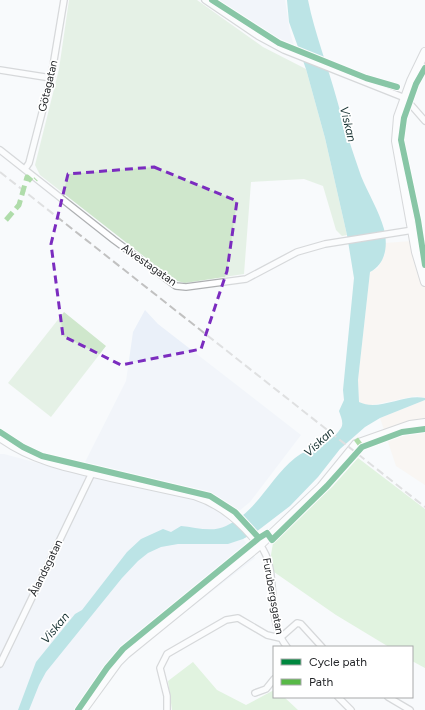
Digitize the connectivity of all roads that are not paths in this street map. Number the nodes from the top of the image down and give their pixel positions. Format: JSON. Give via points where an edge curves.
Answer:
{"nodes":[{"id":1,"x":64,"y":0,"type":"edge"},
{"id":2,"x":205,"y":0,"type":"edge"},
{"id":3,"x":425,"y":52,"type":"edge"},
{"id":4,"x":0,"y":70,"type":"edge"},
{"id":5,"x":51,"y":78,"type":"junction"},
{"id":6,"x":405,"y":98,"type":"junction"},
{"id":7,"x":425,"y":121,"type":"edge"},
{"id":8,"x":0,"y":150,"type":"edge"},
{"id":9,"x":25,"y":169,"type":"junction"},
{"id":10,"x":412,"y":230,"type":"junction"},
{"id":11,"x":425,"y":282,"type":"edge"},
{"id":12,"x":425,"y":423,"type":"edge"},
{"id":13,"x":0,"y":437,"type":"edge"},
{"id":14,"x":92,"y":473,"type":"junction"},
{"id":15,"x":260,"y":545,"type":"junction"},
{"id":16,"x":280,"y":638,"type":"junction"},
{"id":17,"x":285,"y":646,"type":"edge"},
{"id":18,"x":321,"y":646,"type":"edge"},
{"id":19,"x":0,"y":664,"type":"edge"},
{"id":20,"x":273,"y":680,"type":"edge"},
{"id":21,"x":255,"y":693,"type":"dead end"},
{"id":22,"x":339,"y":698,"type":"edge"},
{"id":23,"x":390,"y":698,"type":"edge"},
{"id":24,"x":83,"y":710,"type":"edge"},
{"id":25,"x":167,"y":710,"type":"edge"},
{"id":26,"x":351,"y":710,"type":"edge"},
{"id":27,"x":410,"y":710,"type":"edge"}],
"edges":[{"from":1,"to":5,"type":"street","name":"Götagatan"},
{"from":2,"to":6,"type":"street","via":[[258,36],[297,56]]},
{"from":3,"to":6,"type":"street"},
{"from":4,"to":5,"type":"street"},
{"from":5,"to":9,"type":"street","name":"Götagatan","via":[[29,163]]},
{"from":6,"to":7,"type":"street"},
{"from":6,"to":10,"type":"street","via":[[398,117],[396,141]]},
{"from":8,"to":9,"type":"street","name":"Alvestagatan"},
{"from":9,"to":10,"type":"street","name":"Alvestagatan","via":[[176,286],[186,288],[246,280],[297,252]]},
{"from":10,"to":11,"type":"street"},
{"from":12,"to":15,"type":"street","via":[[410,424],[356,444],[321,487]]},
{"from":13,"to":14,"type":"street","via":[[32,456]]},
{"from":14,"to":15,"type":"street","via":[[194,495],[213,502],[233,516]]},
{"from":14,"to":19,"type":"street","name":"Ålandsgatan"},
{"from":15,"to":16,"type":"street","name":"Furubergsgatan","via":[[266,555]]},
{"from":15,"to":24,"type":"street","via":[[126,654]]},
{"from":16,"to":17,"type":"street","name":"Furubergsgatan"},
{"from":16,"to":18,"type":"street","via":[[298,623]]},
{"from":16,"to":25,"type":"street","via":[[267,635],[238,618],[226,620],[167,654],[160,668],[167,696]]},
{"from":20,"to":21,"type":"street","via":[[266,689]]},
{"from":22,"to":26,"type":"street"},
{"from":23,"to":27,"type":"street"}]}
